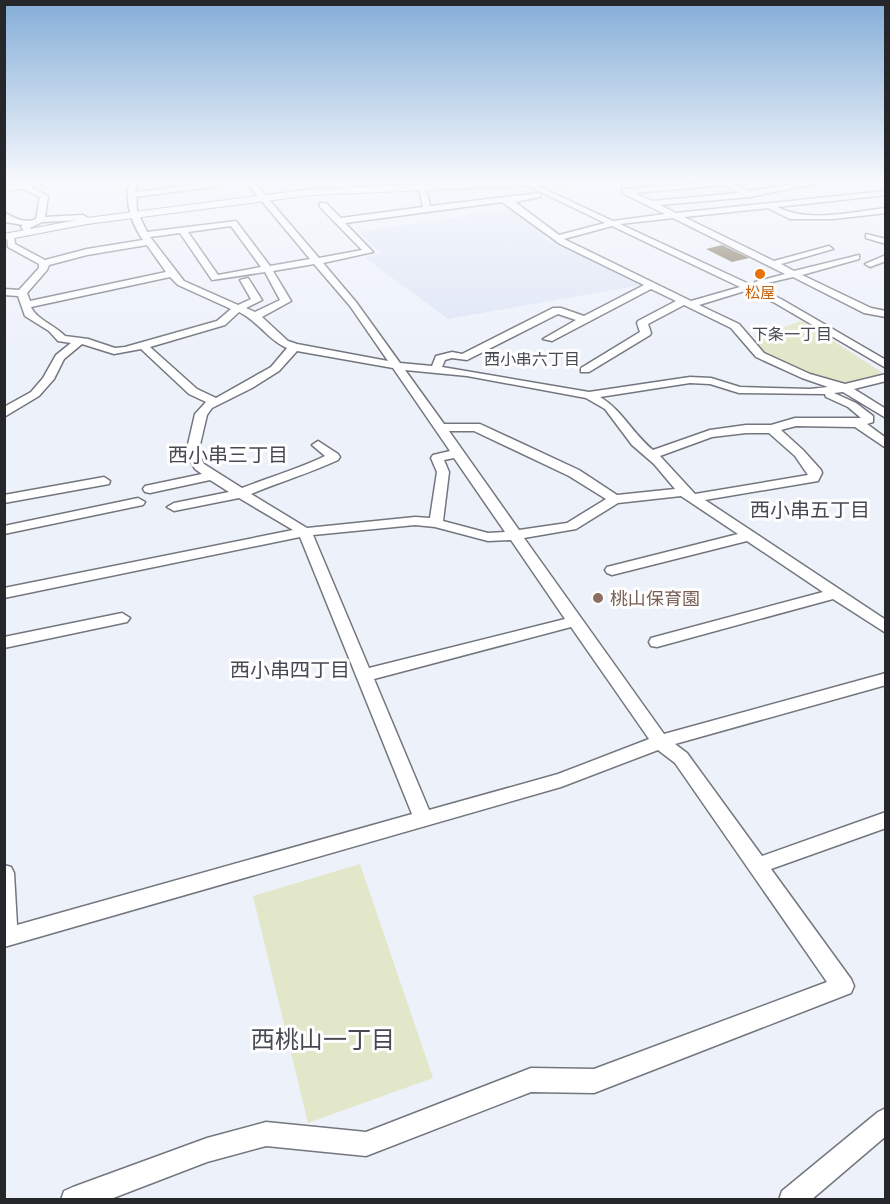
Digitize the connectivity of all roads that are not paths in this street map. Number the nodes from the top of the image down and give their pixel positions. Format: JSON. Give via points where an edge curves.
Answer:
{"nodes":[{"id":1,"x":8,"y":237,"type":"edge"},
{"id":2,"x":153,"y":237,"type":"edge"},
{"id":3,"x":188,"y":237,"type":"edge"},
{"id":4,"x":243,"y":237,"type":"edge"},
{"id":5,"x":298,"y":237,"type":"edge"},
{"id":6,"x":355,"y":237,"type":"edge"},
{"id":7,"x":561,"y":237,"type":"edge"},
{"id":8,"x":642,"y":237,"type":"edge"},
{"id":9,"x":655,"y":237,"type":"edge"},
{"id":10,"x":718,"y":237,"type":"edge"},
{"id":11,"x":558,"y":238,"type":"joint"},
{"id":12,"x":146,"y":239,"type":"junction"},
{"id":13,"x":829,"y":249,"type":"dead end"},
{"id":14,"x":856,"y":257,"type":"dead end"},
{"id":15,"x":885,"y":258,"type":"edge"},
{"id":16,"x":319,"y":261,"type":"junction"},
{"id":17,"x":44,"y":263,"type":"junction"},
{"id":18,"x":772,"y":264,"type":"junction"},
{"id":19,"x":870,"y":264,"type":"dead end"},
{"id":20,"x":268,"y":270,"type":"junction"},
{"id":21,"x":172,"y":274,"type":"junction"},
{"id":22,"x":793,"y":274,"type":"junction"},
{"id":23,"x":245,"y":280,"type":"dead end"},
{"id":24,"x":651,"y":285,"type":"junction"},
{"id":25,"x":754,"y":285,"type":"junction"},
{"id":26,"x":4,"y":292,"type":"edge"},
{"id":27,"x":22,"y":293,"type":"junction"},
{"id":28,"x":687,"y":303,"type":"junction"},
{"id":29,"x":25,"y":305,"type":"junction"},
{"id":30,"x":237,"y":309,"type":"junction"},
{"id":31,"x":885,"y":314,"type":"edge"},
{"id":32,"x":255,"y":316,"type":"junction"},
{"id":33,"x":584,"y":320,"type":"junction"},
{"id":34,"x":548,"y":339,"type":"dead end"},
{"id":35,"x":80,"y":342,"type":"junction"},
{"id":36,"x":142,"y":346,"type":"junction"},
{"id":37,"x":294,"y":347,"type":"junction"},
{"id":38,"x":885,"y":353,"type":"edge"},
{"id":39,"x":885,"y":365,"type":"edge"},
{"id":40,"x":395,"y":366,"type":"junction"},
{"id":41,"x":436,"y":370,"type":"junction"},
{"id":42,"x":585,"y":370,"type":"dead end"},
{"id":43,"x":885,"y":377,"type":"edge"},
{"id":44,"x":845,"y":388,"type":"junction"},
{"id":45,"x":830,"y":395,"type":"dead end"},
{"id":46,"x":589,"y":396,"type":"junction"},
{"id":47,"x":216,"y":401,"type":"junction"},
{"id":48,"x":6,"y":411,"type":"edge"},
{"id":49,"x":885,"y":415,"type":"edge"},
{"id":50,"x":858,"y":423,"type":"junction"},
{"id":51,"x":441,"y":428,"type":"junction"},
{"id":52,"x":772,"y":429,"type":"junction"},
{"id":53,"x":885,"y":444,"type":"edge"},
{"id":54,"x":318,"y":445,"type":"dead end"},
{"id":55,"x":458,"y":453,"type":"junction"},
{"id":56,"x":651,"y":455,"type":"junction"},
{"id":57,"x":212,"y":476,"type":"junction"},
{"id":58,"x":104,"y":481,"type":"dead end"},
{"id":59,"x":150,"y":489,"type":"dead end"},
{"id":60,"x":243,"y":492,"type":"junction"},
{"id":61,"x":688,"y":495,"type":"junction"},
{"id":62,"x":615,"y":499,"type":"junction"},
{"id":63,"x":4,"y":500,"type":"edge"},
{"id":64,"x":138,"y":502,"type":"dead end"},
{"id":65,"x":174,"y":507,"type":"dead end"},
{"id":66,"x":436,"y":523,"type":"junction"},
{"id":67,"x":4,"y":530,"type":"edge"},
{"id":68,"x":305,"y":532,"type":"junction"},
{"id":69,"x":516,"y":535,"type":"junction"},
{"id":70,"x":748,"y":536,"type":"junction"},
{"id":71,"x":612,"y":570,"type":"dead end"},
{"id":72,"x":4,"y":593,"type":"edge"},
{"id":73,"x":835,"y":594,"type":"junction"},
{"id":74,"x":122,"y":618,"type":"dead end"},
{"id":75,"x":576,"y":621,"type":"junction"},
{"id":76,"x":885,"y":628,"type":"edge"},
{"id":77,"x":657,"y":642,"type":"dead end"},
{"id":78,"x":4,"y":644,"type":"edge"},
{"id":79,"x":365,"y":675,"type":"junction"},
{"id":80,"x":885,"y":679,"type":"edge"},
{"id":81,"x":660,"y":742,"type":"junction"},
{"id":82,"x":424,"y":820,"type":"junction"},
{"id":83,"x":885,"y":820,"type":"edge"},
{"id":84,"x":759,"y":865,"type":"junction"},
{"id":85,"x":4,"y":873,"type":"edge"},
{"id":86,"x":6,"y":937,"type":"edge"},
{"id":87,"x":885,"y":1120,"type":"edge"},
{"id":88,"x":73,"y":1200,"type":"edge"},
{"id":89,"x":791,"y":1200,"type":"edge"}],
"edges":[{"from":1,"to":17,"type":"street","via":[[11,245]]},
{"from":2,"to":12,"type":"street"},
{"from":3,"to":20,"type":"street","via":[[215,278]]},
{"from":4,"to":20,"type":"street"},
{"from":5,"to":16,"type":"street"},
{"from":6,"to":16,"type":"street","via":[[369,252]]},
{"from":7,"to":11,"type":"street"},
{"from":8,"to":25,"type":"street"},
{"from":9,"to":25,"type":"street"},
{"from":10,"to":18,"type":"street"},
{"from":11,"to":24,"type":"street"},
{"from":12,"to":17,"type":"street"},
{"from":12,"to":21,"type":"street"},
{"from":13,"to":18,"type":"street"},
{"from":14,"to":22,"type":"street"},
{"from":15,"to":19,"type":"street"},
{"from":16,"to":20,"type":"street"},
{"from":16,"to":40,"type":"street"},
{"from":17,"to":27,"type":"street"},
{"from":18,"to":22,"type":"street"},
{"from":20,"to":32,"type":"street","via":[[286,301]]},
{"from":21,"to":29,"type":"street"},
{"from":21,"to":30,"type":"street","via":[[181,283]]},
{"from":22,"to":25,"type":"street"},
{"from":22,"to":31,"type":"street","via":[[868,311]]},
{"from":23,"to":30,"type":"street","via":[[257,300]]},
{"from":24,"to":28,"type":"street"},
{"from":24,"to":33,"type":"street"},
{"from":25,"to":28,"type":"street"},
{"from":25,"to":38,"type":"street","via":[[822,316]]},
{"from":25,"to":39,"type":"street"},
{"from":26,"to":27,"type":"street"},
{"from":27,"to":29,"type":"street"},
{"from":28,"to":42,"type":"street","via":[[642,323],[646,333]]},
{"from":28,"to":44,"type":"street","via":[[735,326],[760,356]]},
{"from":29,"to":35,"type":"street","via":[[29,314],[62,339]]},
{"from":30,"to":32,"type":"street"},
{"from":30,"to":36,"type":"street","via":[[221,322]]},
{"from":32,"to":37,"type":"street","via":[[284,343]]},
{"from":33,"to":34,"type":"street"},
{"from":33,"to":41,"type":"street","via":[[557,310],[463,358],[440,358]]},
{"from":35,"to":36,"type":"street","via":[[114,351]]},
{"from":35,"to":48,"type":"street","via":[[60,357],[35,394]]},
{"from":36,"to":47,"type":"street","via":[[191,391]]},
{"from":37,"to":40,"type":"street"},
{"from":37,"to":47,"type":"street","via":[[275,369]]},
{"from":40,"to":41,"type":"street"},
{"from":40,"to":51,"type":"street"},
{"from":41,"to":46,"type":"street"},
{"from":43,"to":44,"type":"street"},
{"from":44,"to":46,"type":"street","via":[[810,392],[739,390],[711,381],[690,380]]},
{"from":44,"to":49,"type":"street"},
{"from":45,"to":50,"type":"street","via":[[852,405],[869,419]]},
{"from":46,"to":56,"type":"street","via":[[609,406]]},
{"from":47,"to":57,"type":"street","via":[[201,414],[192,453],[199,466]]},
{"from":50,"to":52,"type":"street","via":[[795,422]]},
{"from":50,"to":53,"type":"street"},
{"from":51,"to":55,"type":"street"},
{"from":51,"to":62,"type":"street","via":[[465,426],[486,431],[574,473]]},
{"from":52,"to":56,"type":"street","via":[[710,434]]},
{"from":52,"to":61,"type":"street","via":[[811,466],[816,473],[813,478]]},
{"from":54,"to":60,"type":"street","via":[[334,457]]},
{"from":55,"to":66,"type":"street","via":[[437,458],[443,472]]},
{"from":55,"to":69,"type":"street"},
{"from":56,"to":61,"type":"street"},
{"from":57,"to":59,"type":"street"},
{"from":57,"to":60,"type":"street"},
{"from":58,"to":63,"type":"street"},
{"from":60,"to":65,"type":"street"},
{"from":60,"to":68,"type":"street"},
{"from":61,"to":62,"type":"street"},
{"from":61,"to":70,"type":"street"},
{"from":62,"to":69,"type":"street","via":[[571,526]]},
{"from":64,"to":67,"type":"street"},
{"from":66,"to":68,"type":"street","via":[[415,521]]},
{"from":66,"to":69,"type":"street","via":[[488,537]]},
{"from":68,"to":72,"type":"street"},
{"from":68,"to":79,"type":"street"},
{"from":69,"to":75,"type":"street"},
{"from":70,"to":71,"type":"street"},
{"from":70,"to":73,"type":"street"},
{"from":73,"to":76,"type":"street"},
{"from":73,"to":77,"type":"street"},
{"from":74,"to":78,"type":"street"},
{"from":75,"to":79,"type":"street"},
{"from":75,"to":81,"type":"street"},
{"from":79,"to":82,"type":"street"},
{"from":80,"to":81,"type":"street"},
{"from":81,"to":82,"type":"street","via":[[561,780]]},
{"from":81,"to":84,"type":"street","via":[[681,758]]},
{"from":82,"to":86,"type":"street"},
{"from":83,"to":84,"type":"street"},
{"from":84,"to":88,"type":"street","via":[[843,986],[594,1081],[531,1080],[366,1144],[266,1134],[207,1150]]},
{"from":85,"to":86,"type":"street"},
{"from":87,"to":89,"type":"street"}]}
